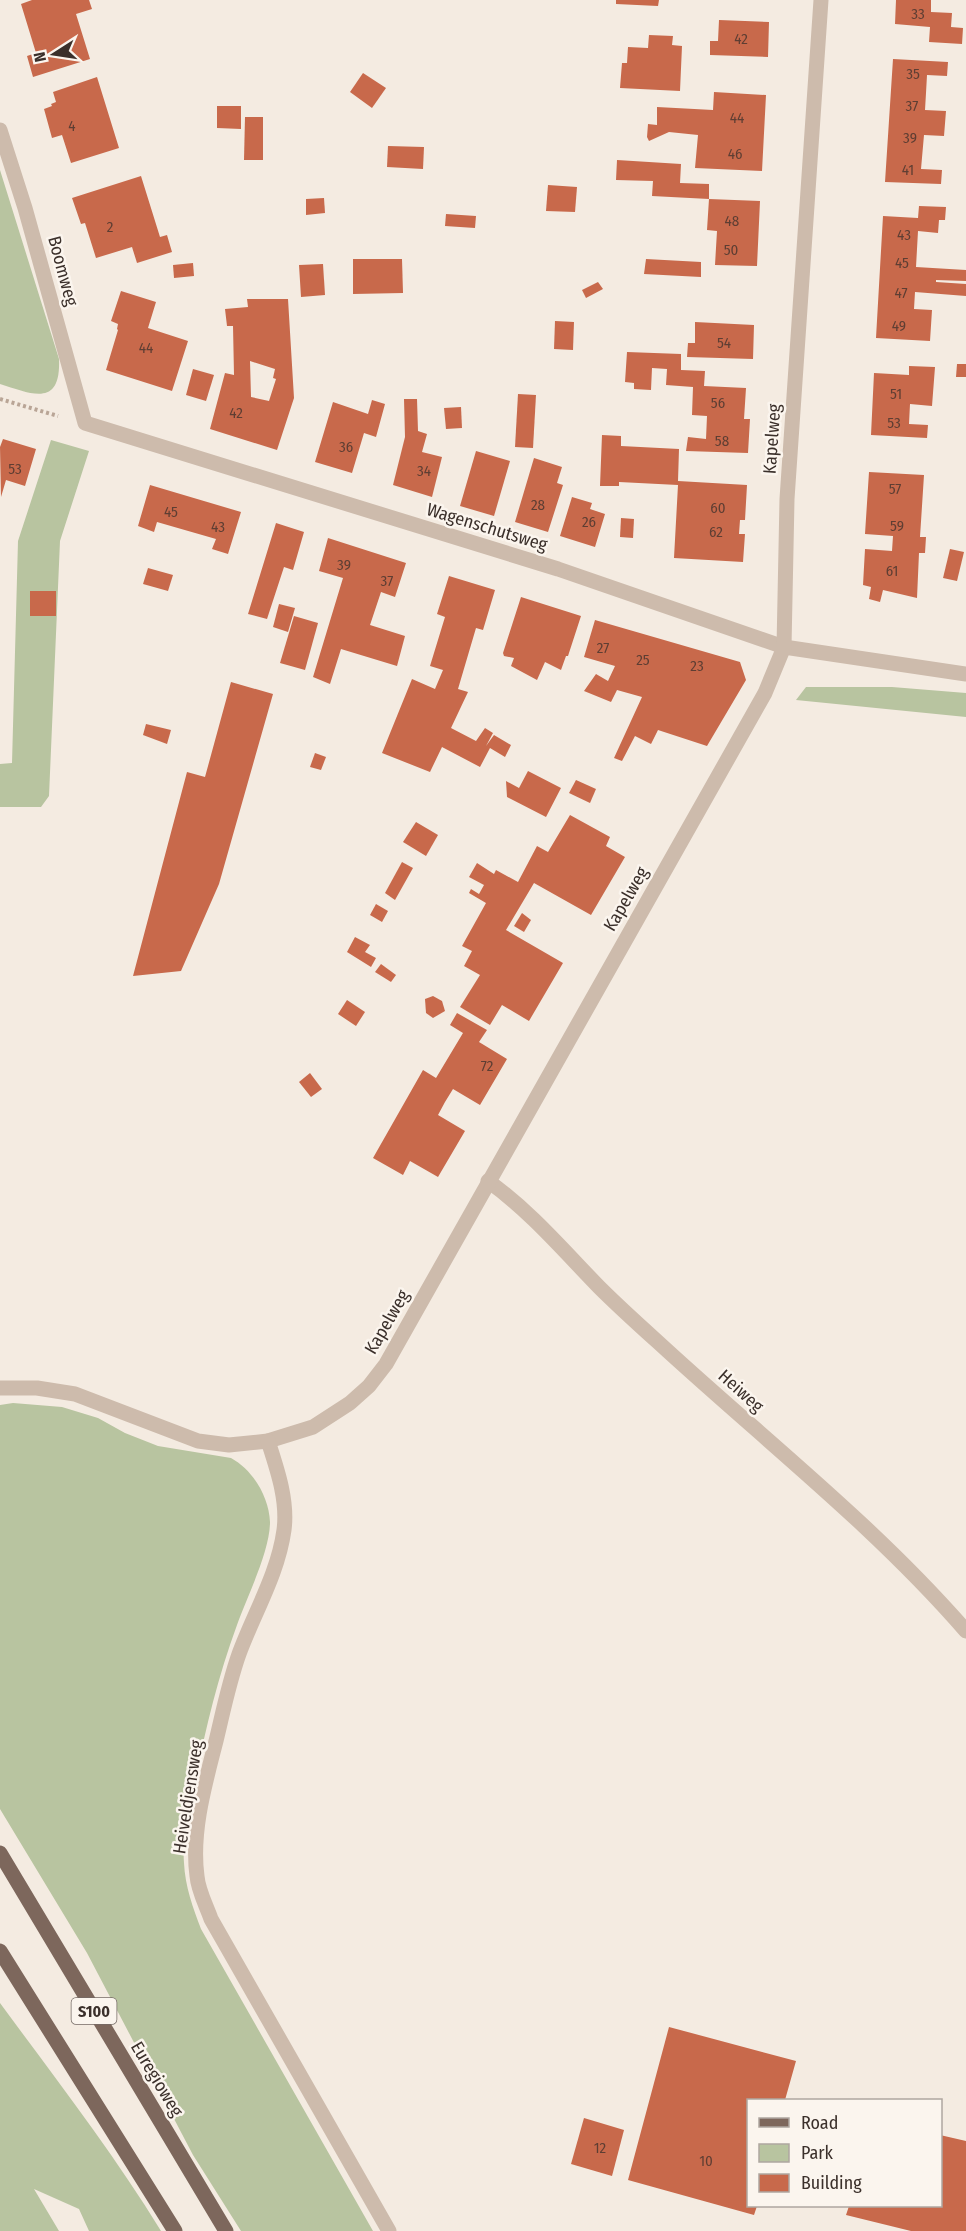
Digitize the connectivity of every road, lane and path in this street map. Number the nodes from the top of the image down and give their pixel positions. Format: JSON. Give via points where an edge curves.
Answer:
{"nodes":[{"id":1,"x":821,"y":0,"type":"edge"},
{"id":2,"x":0,"y":130,"type":"edge"},
{"id":3,"x":0,"y":399,"type":"edge"},
{"id":4,"x":85,"y":423,"type":"junction"},
{"id":5,"x":784,"y":647,"type":"junction"},
{"id":6,"x":966,"y":674,"type":"edge"},
{"id":7,"x":489,"y":1180,"type":"junction"},
{"id":8,"x":0,"y":1388,"type":"edge"},
{"id":9,"x":268,"y":1441,"type":"junction"},
{"id":10,"x":966,"y":1631,"type":"edge"},
{"id":11,"x":0,"y":1853,"type":"edge"},
{"id":12,"x":0,"y":1951,"type":"edge"},
{"id":13,"x":176,"y":2231,"type":"edge"},
{"id":14,"x":226,"y":2231,"type":"edge"},
{"id":15,"x":388,"y":2231,"type":"edge"}],
"edges":[{"from":1,"to":5,"type":"street","name":"Kapelweg","via":[[787,499]]},
{"from":2,"to":4,"type":"street","name":"Boomweg"},
{"from":3,"to":4,"type":"path"},
{"from":4,"to":5,"type":"street","name":"Wagenschutsweg","via":[[558,569]]},
{"from":5,"to":6,"type":"street","name":"Wagenschutsweg"},
{"from":5,"to":7,"type":"street","name":"Kapelweg","via":[[765,693]]},
{"from":7,"to":9,"type":"street","name":"Kapelweg","via":[[387,1364],[369,1386],[351,1403],[313,1427]]},
{"from":7,"to":10,"type":"street","name":"Heiweg","via":[[515,1200],[674,1357],[882,1543]]},
{"from":8,"to":9,"type":"street","name":"Kapelweg","via":[[75,1394],[198,1441],[229,1445]]},
{"from":9,"to":15,"type":"street","name":"Heiveldjensweg","via":[[279,1476],[284,1529],[274,1572],[239,1654],[220,1722],[196,1844],[197,1877],[211,1919],[230,1955]]},
{"from":11,"to":14,"type":"main road","name":"Euregioweg","number":"S100"},
{"from":12,"to":13,"type":"main road","number":"S100"}]}
